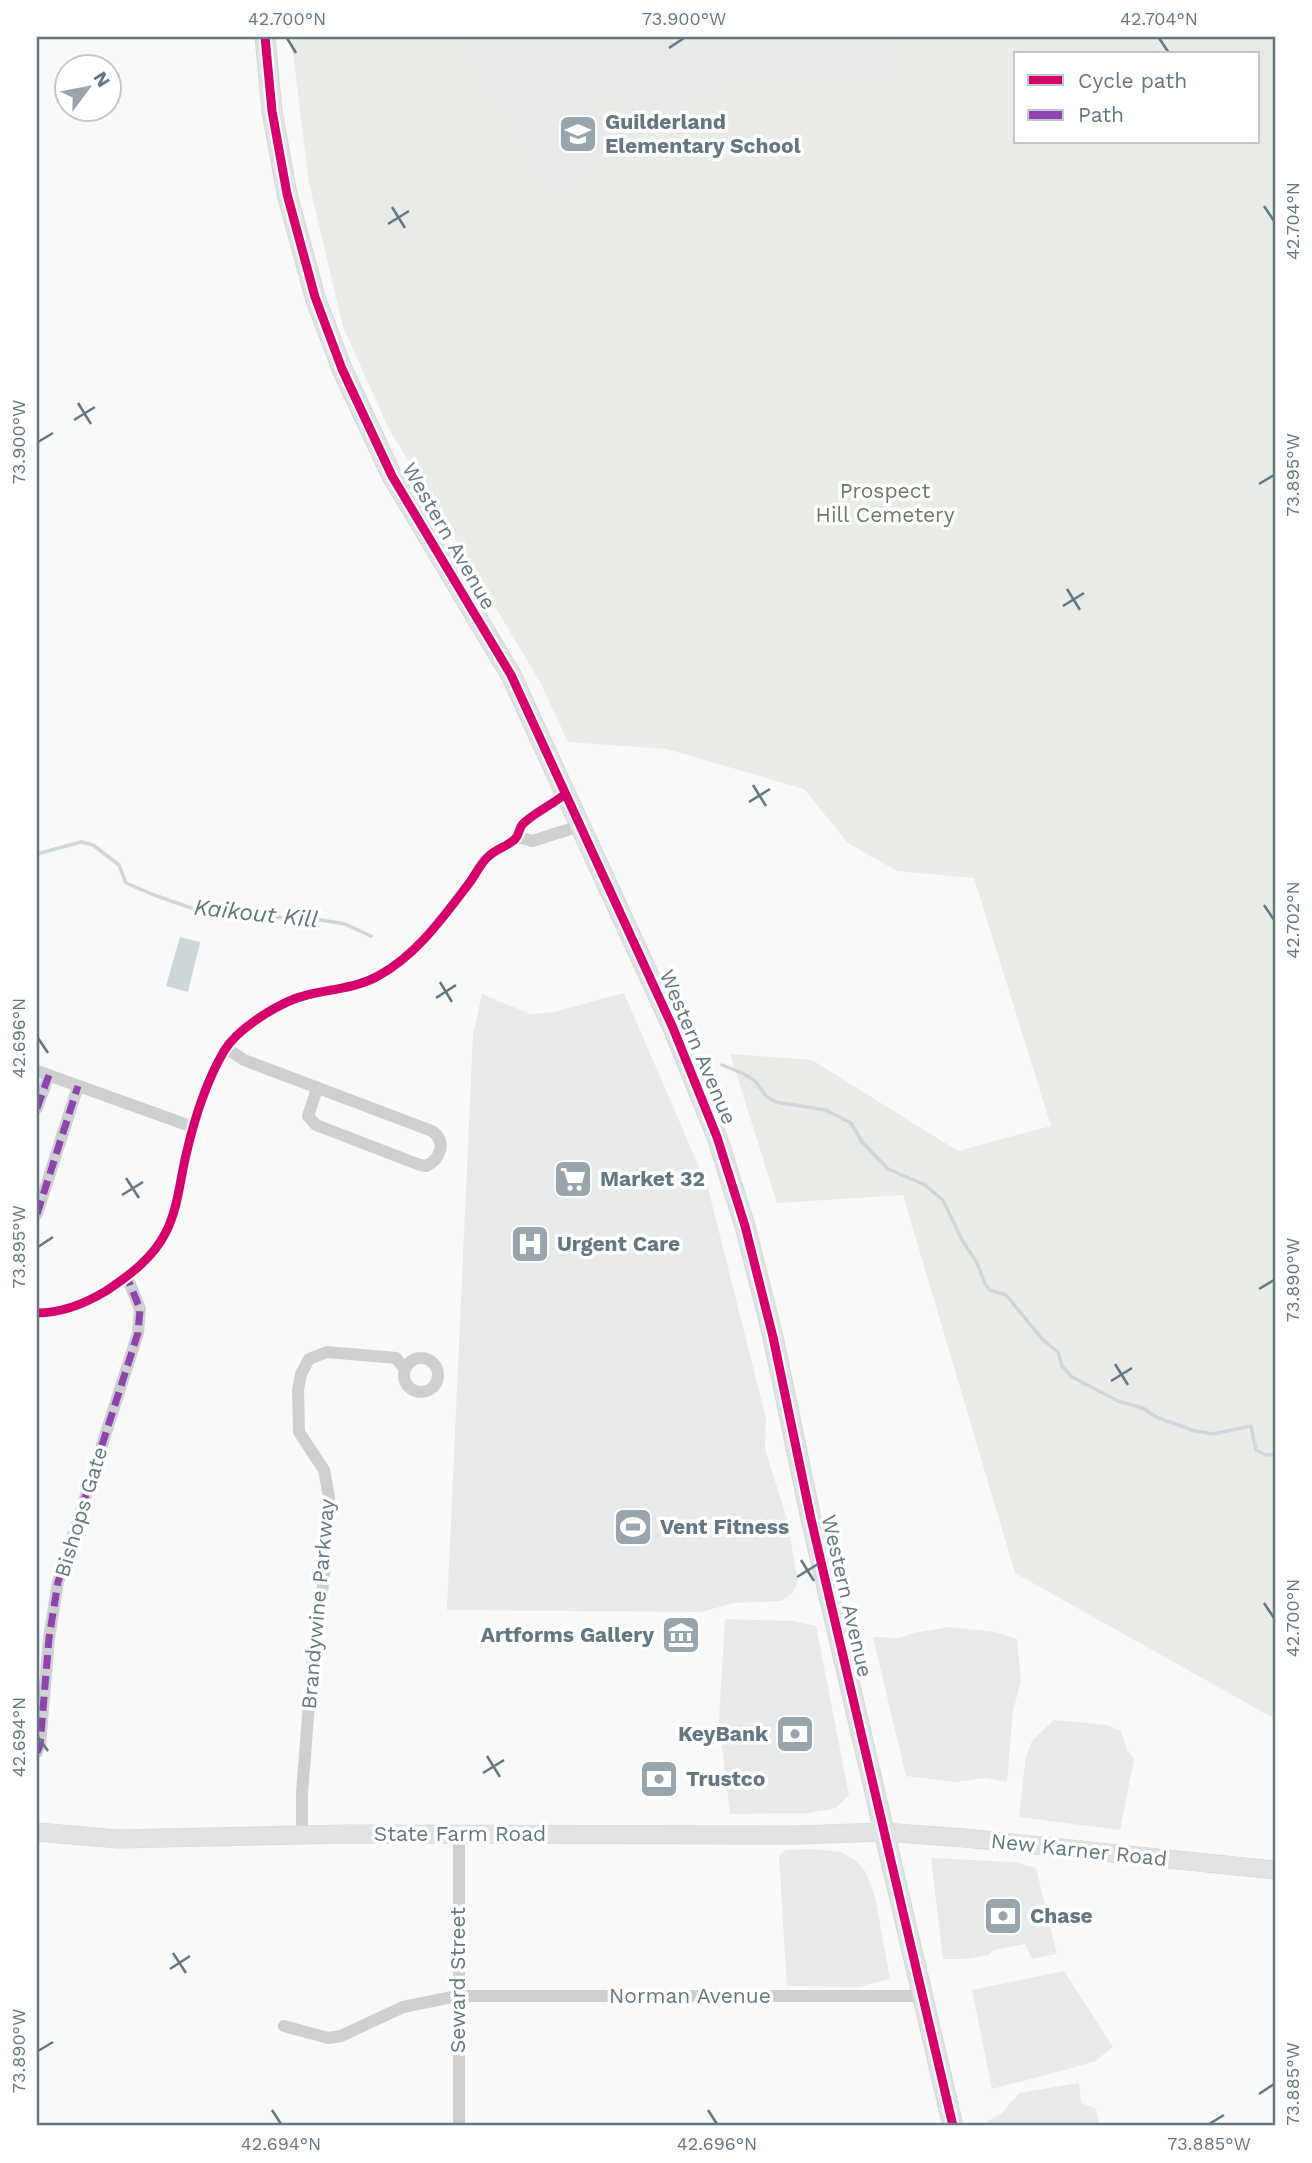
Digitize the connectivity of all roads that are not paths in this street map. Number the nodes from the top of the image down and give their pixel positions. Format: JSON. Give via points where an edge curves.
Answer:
{"nodes":[{"id":1,"x":265,"y":37,"type":"edge"},
{"id":2,"x":565,"y":794,"type":"junction"},
{"id":3,"x":580,"y":826,"type":"junction"},
{"id":4,"x":518,"y":837,"type":"junction"},
{"id":5,"x":226,"y":1048,"type":"junction"},
{"id":6,"x":43,"y":1073,"type":"edge"},
{"id":7,"x":78,"y":1086,"type":"junction"},
{"id":8,"x":317,"y":1089,"type":"junction"},
{"id":9,"x":37,"y":1108,"type":"edge"},
{"id":10,"x":193,"y":1127,"type":"junction"},
{"id":11,"x":37,"y":1214,"type":"edge"},
{"id":12,"x":127,"y":1277,"type":"junction"},
{"id":13,"x":37,"y":1313,"type":"edge"},
{"id":14,"x":404,"y":1368,"type":"dead end"},
{"id":15,"x":37,"y":1752,"type":"edge"},
{"id":16,"x":37,"y":1832,"type":"edge"},
{"id":17,"x":883,"y":1832,"type":"junction"},
{"id":18,"x":458,"y":1834,"type":"junction"},
{"id":19,"x":302,"y":1835,"type":"junction"},
{"id":20,"x":1275,"y":1870,"type":"edge"},
{"id":21,"x":457,"y":1996,"type":"junction"},
{"id":22,"x":923,"y":1996,"type":"junction"},
{"id":23,"x":284,"y":2026,"type":"dead end"},
{"id":24,"x":459,"y":2126,"type":"edge"},
{"id":25,"x":953,"y":2126,"type":"edge"}],
"edges":[{"from":1,"to":2,"type":"main road","name":"Western Avenue","via":[[287,194],[315,297],[342,369],[392,476],[510,675]]},
{"from":2,"to":3,"type":"main road","name":"Western Avenue"},
{"from":2,"to":4,"type":"street","via":[[522,825]]},
{"from":3,"to":4,"type":"street","via":[[532,841]]},
{"from":3,"to":17,"type":"main road","name":"Western Avenue","via":[[691,1070],[745,1226]]},
{"from":4,"to":5,"type":"street","via":[[488,856],[422,942],[398,962],[360,984],[288,1002],[258,1019]]},
{"from":5,"to":8,"type":"street","via":[[244,1060]]},
{"from":5,"to":10,"type":"street"},
{"from":6,"to":7,"type":"street"},
{"from":6,"to":9,"type":"street"},
{"from":7,"to":10,"type":"street"},
{"from":7,"to":11,"type":"street"},
{"from":8,"to":8,"type":"street","via":[[308,1116],[316,1125],[420,1165],[437,1157],[441,1140],[432,1130]]},
{"from":10,"to":12,"type":"street","via":[[166,1232],[144,1263]]},
{"from":12,"to":13,"type":"street","via":[[85,1303]]},
{"from":12,"to":15,"type":"street","name":"Bishops Gate","via":[[140,1309],[138,1333],[58,1582]]},
{"from":14,"to":19,"type":"street","name":"Brandywine Parkway","via":[[396,1357],[333,1351],[309,1359],[301,1374],[299,1433],[324,1470],[329,1497]]},
{"from":16,"to":19,"type":"main road","name":"State Farm Road","via":[[118,1839]]},
{"from":17,"to":18,"type":"main road","name":"State Farm Road"},
{"from":17,"to":20,"type":"main road","name":"New Karner Road"},
{"from":17,"to":22,"type":"main road","name":"Western Avenue"},
{"from":18,"to":19,"type":"main road","name":"State Farm Road"},
{"from":18,"to":21,"type":"street","name":"Seward Street"},
{"from":21,"to":22,"type":"street","name":"Norman Avenue"},
{"from":21,"to":23,"type":"street","name":"Norman Avenue","via":[[403,2007],[341,2036],[328,2038]]},
{"from":21,"to":24,"type":"street","name":"Seward Street"},
{"from":22,"to":25,"type":"main road","name":"Western Avenue"}]}
